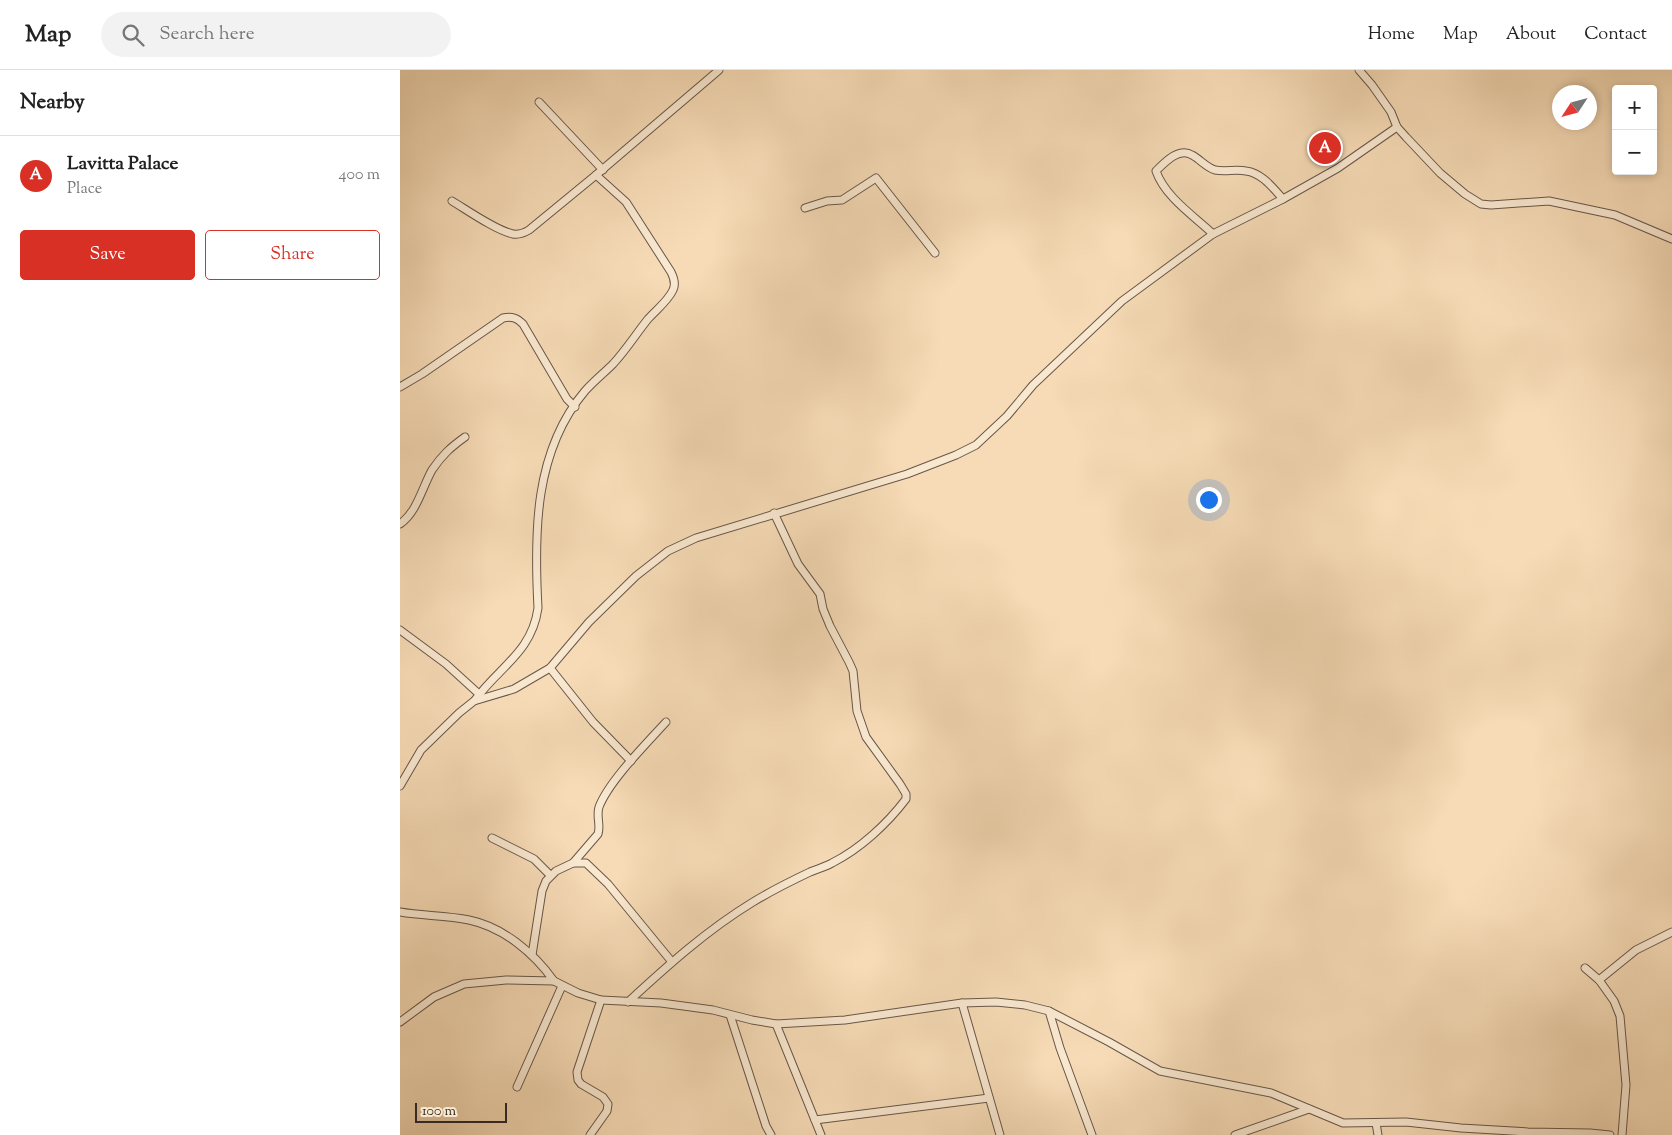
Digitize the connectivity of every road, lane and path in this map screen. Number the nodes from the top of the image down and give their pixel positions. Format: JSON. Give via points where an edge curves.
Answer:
{"nodes":[{"id":1,"x":719,"y":70,"type":"edge"},
{"id":2,"x":1359,"y":70,"type":"edge"},
{"id":3,"x":539,"y":102,"type":"dead end"},
{"id":4,"x":1397,"y":126,"type":"junction"},
{"id":5,"x":602,"y":170,"type":"junction"},
{"id":6,"x":596,"y":175,"type":"junction"},
{"id":7,"x":1283,"y":199,"type":"junction"},
{"id":8,"x":452,"y":201,"type":"dead end"},
{"id":9,"x":806,"y":208,"type":"dead end"},
{"id":10,"x":1213,"y":234,"type":"junction"},
{"id":11,"x":1672,"y":239,"type":"edge"},
{"id":12,"x":935,"y":253,"type":"dead end"},
{"id":13,"x":400,"y":387,"type":"edge"},
{"id":14,"x":575,"y":407,"type":"junction"},
{"id":15,"x":465,"y":437,"type":"dead end"},
{"id":16,"x":774,"y":513,"type":"junction"},
{"id":17,"x":400,"y":524,"type":"edge"},
{"id":18,"x":400,"y":630,"type":"edge"},
{"id":19,"x":550,"y":668,"type":"junction"},
{"id":20,"x":477,"y":698,"type":"junction"},
{"id":21,"x":666,"y":722,"type":"dead end"},
{"id":22,"x":631,"y":761,"type":"junction"},
{"id":23,"x":400,"y":786,"type":"edge"},
{"id":24,"x":492,"y":838,"type":"dead end"},
{"id":25,"x":573,"y":863,"type":"junction"},
{"id":26,"x":550,"y":875,"type":"junction"},
{"id":27,"x":400,"y":912,"type":"edge"},
{"id":28,"x":1672,"y":932,"type":"edge"},
{"id":29,"x":532,"y":955,"type":"junction"},
{"id":30,"x":672,"y":962,"type":"junction"},
{"id":31,"x":1585,"y":968,"type":"dead end"},
{"id":32,"x":1599,"y":980,"type":"junction"},
{"id":33,"x":554,"y":981,"type":"junction"},
{"id":34,"x":562,"y":986,"type":"junction"},
{"id":35,"x":601,"y":1000,"type":"junction"},
{"id":36,"x":628,"y":1002,"type":"junction"},
{"id":37,"x":962,"y":1003,"type":"junction"},
{"id":38,"x":1049,"y":1010,"type":"junction"},
{"id":39,"x":730,"y":1015,"type":"junction"},
{"id":40,"x":400,"y":1022,"type":"edge"},
{"id":41,"x":776,"y":1024,"type":"junction"},
{"id":42,"x":517,"y":1087,"type":"dead end"},
{"id":43,"x":988,"y":1098,"type":"junction"},
{"id":44,"x":1309,"y":1108,"type":"junction"},
{"id":45,"x":815,"y":1120,"type":"junction"},
{"id":46,"x":1376,"y":1123,"type":"junction"},
{"id":47,"x":1461,"y":1131,"type":"edge"},
{"id":48,"x":1509,"y":1133,"type":"edge"},
{"id":49,"x":1590,"y":1134,"type":"edge"},
{"id":50,"x":590,"y":1135,"type":"edge"},
{"id":51,"x":771,"y":1135,"type":"edge"},
{"id":52,"x":821,"y":1135,"type":"edge"},
{"id":53,"x":1000,"y":1135,"type":"edge"},
{"id":54,"x":1092,"y":1135,"type":"edge"},
{"id":55,"x":1235,"y":1135,"type":"edge"},
{"id":56,"x":1378,"y":1135,"type":"edge"},
{"id":57,"x":1610,"y":1135,"type":"edge"},
{"id":58,"x":1622,"y":1135,"type":"edge"}],
"edges":[{"from":1,"to":5,"type":"street"},
{"from":2,"to":4,"type":"street","via":[[1391,112]]},
{"from":3,"to":5,"type":"street"},
{"from":4,"to":7,"type":"street","via":[[1338,168]]},
{"from":4,"to":11,"type":"street","via":[[1440,172],[1481,204],[1549,201],[1616,215]]},
{"from":5,"to":6,"type":"street"},
{"from":6,"to":8,"type":"street","via":[[523,234],[513,234],[500,228]]},
{"from":6,"to":14,"type":"street","via":[[626,202],[671,272],[675,286]]},
{"from":7,"to":10,"type":"street"},
{"from":7,"to":10,"type":"street","via":[[1253,173],[1217,170],[1191,154],[1178,154],[1156,171],[1158,178],[1178,202]]},
{"from":9,"to":12,"type":"street","via":[[842,200],[876,178]]},
{"from":10,"to":16,"type":"street","via":[[1122,301],[1032,385],[1007,416],[976,445],[907,474]]},
{"from":13,"to":14,"type":"street","via":[[511,316],[523,324],[567,399]]},
{"from":14,"to":20,"type":"street","via":[[559,432],[545,469],[538,521],[536,622],[526,643]]},
{"from":15,"to":17,"type":"street","via":[[447,450],[417,502]]},
{"from":16,"to":19,"type":"street","via":[[696,538],[668,551],[636,576],[589,622]]},
{"from":16,"to":30,"type":"street","via":[[798,564],[820,594],[830,626],[853,671],[857,711],[864,731],[900,784],[906,799],[879,829],[855,848],[834,862],[753,902]]},
{"from":18,"to":20,"type":"street","via":[[446,664]]},
{"from":19,"to":20,"type":"street","via":[[514,689]]},
{"from":19,"to":22,"type":"street","via":[[593,722]]},
{"from":20,"to":23,"type":"street","via":[[425,745]]},
{"from":21,"to":22,"type":"street"},
{"from":22,"to":25,"type":"street","via":[[604,796],[597,815],[598,834]]},
{"from":24,"to":26,"type":"street","via":[[534,859]]},
{"from":25,"to":26,"type":"street"},
{"from":25,"to":30,"type":"street","via":[[586,863],[602,878]]},
{"from":26,"to":29,"type":"street","via":[[542,891]]},
{"from":27,"to":29,"type":"street","via":[[478,922]]},
{"from":28,"to":32,"type":"street","via":[[1636,950]]},
{"from":29,"to":33,"type":"street"},
{"from":30,"to":36,"type":"street"},
{"from":31,"to":32,"type":"street"},
{"from":32,"to":58,"type":"street","via":[[1620,1016],[1626,1085]]},
{"from":33,"to":34,"type":"street"},
{"from":33,"to":40,"type":"street","via":[[506,980],[464,984],[434,997]]},
{"from":34,"to":35,"type":"street"},
{"from":34,"to":42,"type":"street"},
{"from":35,"to":36,"type":"street"},
{"from":35,"to":50,"type":"street","via":[[577,1072],[581,1084],[603,1097],[608,1104],[607,1112]]},
{"from":36,"to":39,"type":"street","via":[[661,1002]]},
{"from":37,"to":38,"type":"street","via":[[996,1002]]},
{"from":37,"to":41,"type":"street","via":[[845,1020]]},
{"from":37,"to":43,"type":"street"},
{"from":38,"to":44,"type":"street","via":[[1160,1071],[1271,1093]]},
{"from":38,"to":54,"type":"street"},
{"from":39,"to":41,"type":"street"},
{"from":39,"to":51,"type":"street"},
{"from":41,"to":45,"type":"street"},
{"from":43,"to":45,"type":"street"},
{"from":43,"to":53,"type":"street"},
{"from":44,"to":46,"type":"street","via":[[1344,1123]]},
{"from":44,"to":55,"type":"street"},
{"from":45,"to":52,"type":"street"},
{"from":46,"to":47,"type":"street","via":[[1406,1122]]},
{"from":46,"to":56,"type":"street"},
{"from":47,"to":48,"type":"street"},
{"from":48,"to":49,"type":"street"},
{"from":49,"to":57,"type":"street"}]}
